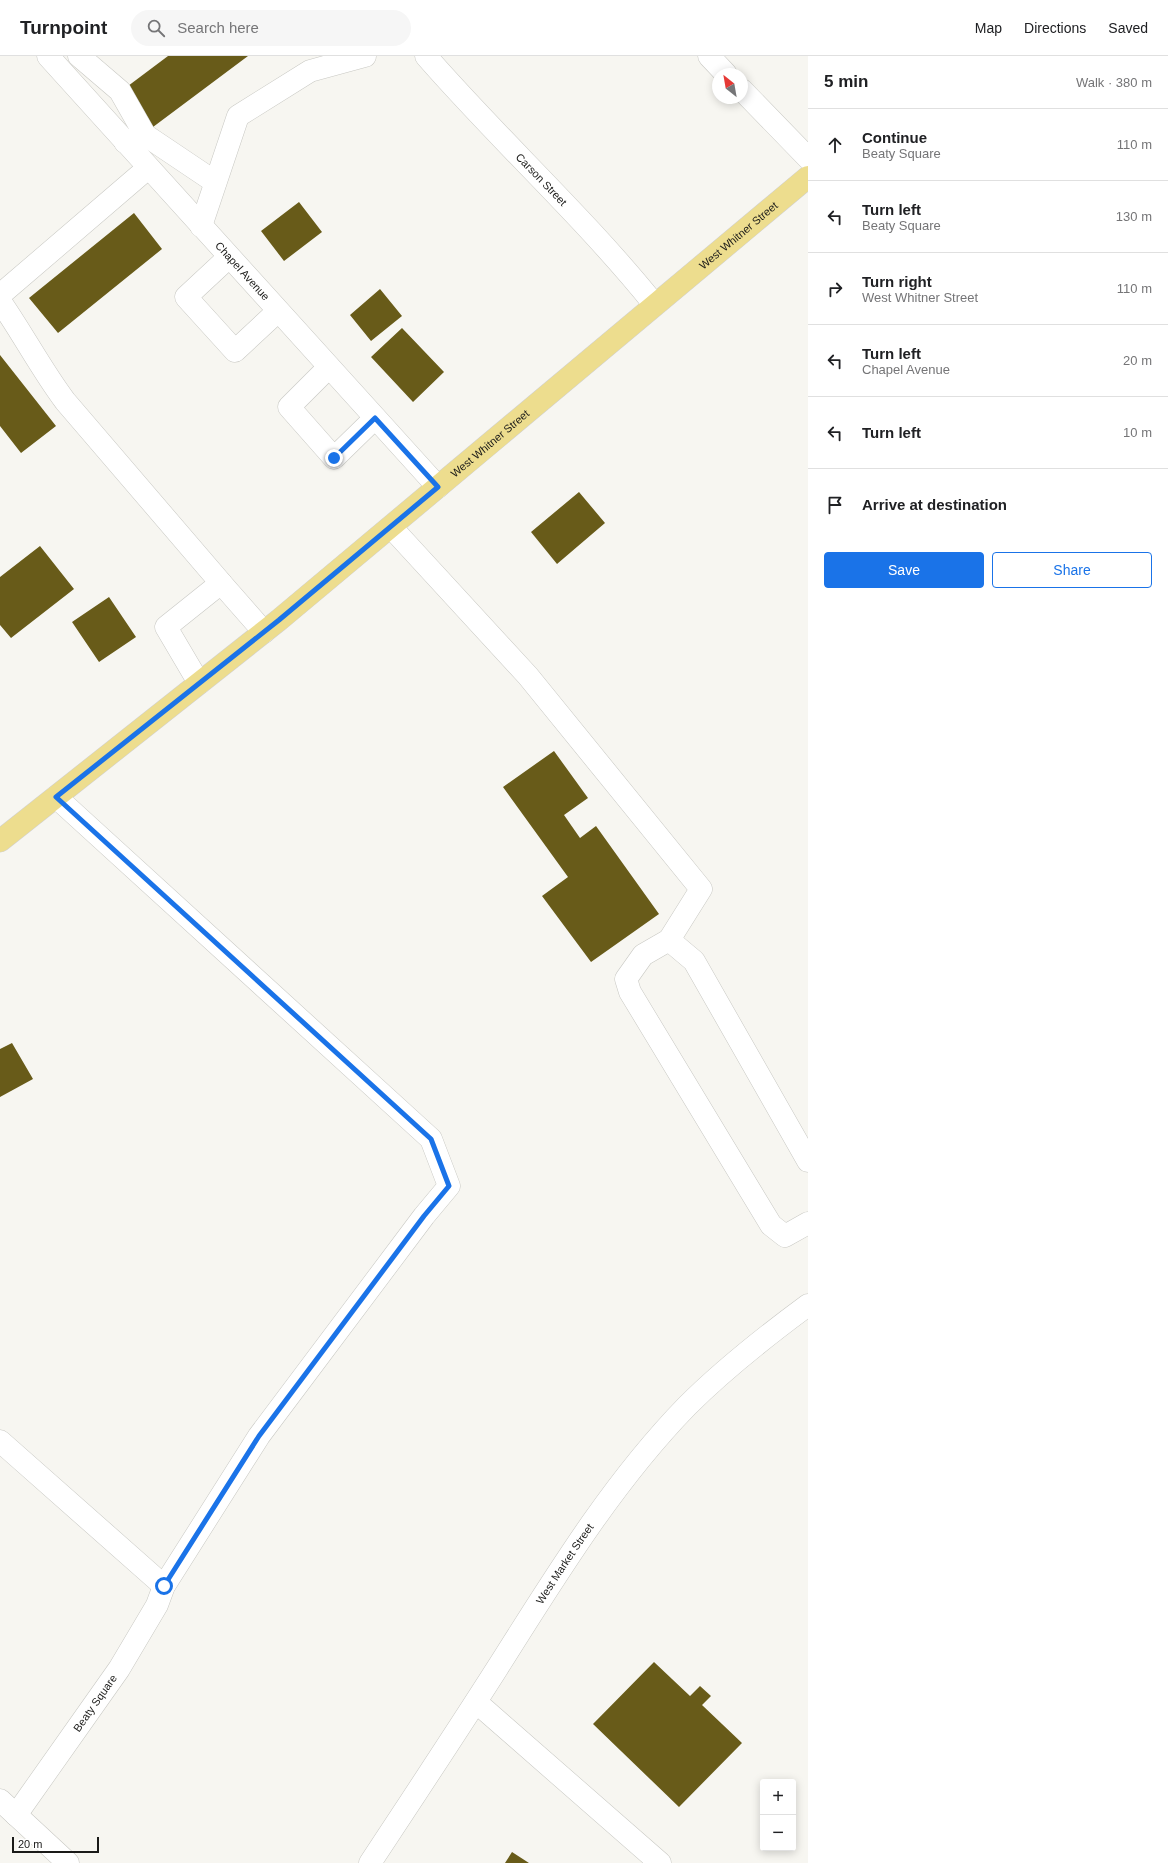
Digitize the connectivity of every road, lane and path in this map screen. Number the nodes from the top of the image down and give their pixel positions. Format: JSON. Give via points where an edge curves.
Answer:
{"nodes":[{"id":1,"x":79,"y":56,"type":"edge"},
{"id":2,"x":365,"y":56,"type":"edge"},
{"id":3,"x":426,"y":56,"type":"edge"},
{"id":4,"x":709,"y":56,"type":"edge"},
{"id":5,"x":56,"y":59,"type":"edge"},
{"id":6,"x":720,"y":68,"type":"edge"},
{"id":7,"x":748,"y":96,"type":"edge"},
{"id":8,"x":145,"y":135,"type":"junction"},
{"id":9,"x":125,"y":142,"type":"junction"},
{"id":10,"x":808,"y":158,"type":"edge"},
{"id":11,"x":148,"y":168,"type":"junction"},
{"id":12,"x":808,"y":177,"type":"edge"},
{"id":13,"x":215,"y":182,"type":"junction"},
{"id":14,"x":201,"y":226,"type":"junction"},
{"id":15,"x":229,"y":257,"type":"junction"},
{"id":16,"x":0,"y":295,"type":"edge"},
{"id":17,"x":0,"y":301,"type":"edge"},
{"id":18,"x":654,"y":304,"type":"junction"},
{"id":19,"x":278,"y":310,"type":"junction"},
{"id":20,"x":329,"y":367,"type":"junction"},
{"id":21,"x":375,"y":418,"type":"junction"},
{"id":22,"x":438,"y":487,"type":"junction"},
{"id":23,"x":390,"y":527,"type":"junction"},
{"id":24,"x":221,"y":583,"type":"junction"},
{"id":25,"x":264,"y":632,"type":"junction"},
{"id":26,"x":199,"y":683,"type":"junction"},
{"id":27,"x":56,"y":797,"type":"junction"},
{"id":28,"x":0,"y":841,"type":"edge"},
{"id":29,"x":668,"y":940,"type":"junction"},
{"id":30,"x":808,"y":1161,"type":"edge"},
{"id":31,"x":806,"y":1229,"type":"edge"},
{"id":32,"x":808,"y":1305,"type":"edge"},
{"id":33,"x":0,"y":1441,"type":"edge"},
{"id":34,"x":164,"y":1586,"type":"junction"},
{"id":35,"x":476,"y":1702,"type":"junction"},
{"id":36,"x":0,"y":1800,"type":"edge"},
{"id":37,"x":16,"y":1815,"type":"junction"},
{"id":38,"x":68,"y":1863,"type":"edge"},
{"id":39,"x":370,"y":1863,"type":"edge"},
{"id":40,"x":660,"y":1863,"type":"edge"}],
"edges":[{"from":1,"to":8,"type":"street","via":[[120,91]]},
{"from":2,"to":13,"type":"street","via":[[310,71],[238,116]]},
{"from":3,"to":18,"type":"street","name":"Carson Street","via":[[629,273]]},
{"from":4,"to":6,"type":"street"},
{"from":5,"to":9,"type":"street","name":"Chapel Avenue"},
{"from":7,"to":10,"type":"street"},
{"from":8,"to":9,"type":"street"},
{"from":8,"to":13,"type":"street"},
{"from":9,"to":11,"type":"street","name":"Chapel Avenue"},
{"from":11,"to":14,"type":"street","name":"Chapel Avenue"},
{"from":11,"to":16,"type":"street"},
{"from":12,"to":18,"type":"main road","name":"West Whitner Street"},
{"from":13,"to":14,"type":"street"},
{"from":14,"to":15,"type":"street","name":"Chapel Avenue"},
{"from":15,"to":19,"type":"street","name":"Chapel Avenue"},
{"from":15,"to":19,"type":"street","via":[[186,297],[235,351]]},
{"from":17,"to":24,"type":"street","via":[[65,402]]},
{"from":18,"to":22,"type":"main road","name":"West Whitner Street"},
{"from":19,"to":20,"type":"street","name":"Chapel Avenue"},
{"from":20,"to":21,"type":"street","name":"Chapel Avenue"},
{"from":20,"to":21,"type":"street","via":[[289,407],[334,458]]},
{"from":21,"to":22,"type":"street","name":"Chapel Avenue"},
{"from":22,"to":23,"type":"main road","name":"West Whitner Street"},
{"from":23,"to":25,"type":"main road","name":"West Whitner Street"},
{"from":23,"to":29,"type":"street","via":[[528,676],[701,889]]},
{"from":24,"to":25,"type":"street"},
{"from":24,"to":26,"type":"street","via":[[166,627]]},
{"from":25,"to":26,"type":"main road","name":"West Whitner Street"},
{"from":26,"to":27,"type":"main road","name":"West Whitner Street"},
{"from":27,"to":28,"type":"main road","name":"West Whitner Street"},
{"from":27,"to":34,"type":"street","name":"Beaty Square","via":[[431,1139],[449,1186],[259,1436]]},
{"from":29,"to":30,"type":"street","via":[[694,961]]},
{"from":29,"to":31,"type":"street","via":[[643,955],[626,979],[630,992],[771,1225],[785,1236]]},
{"from":32,"to":35,"type":"street","name":"West Market Street","via":[[754,1345],[687,1406],[631,1471],[563,1565]]},
{"from":33,"to":34,"type":"street"},
{"from":34,"to":37,"type":"street","name":"Beaty Square","via":[[157,1605],[119,1669]]},
{"from":35,"to":39,"type":"street","name":"West Market Street"},
{"from":35,"to":40,"type":"street"},
{"from":36,"to":37,"type":"street"},
{"from":37,"to":38,"type":"street"}]}
